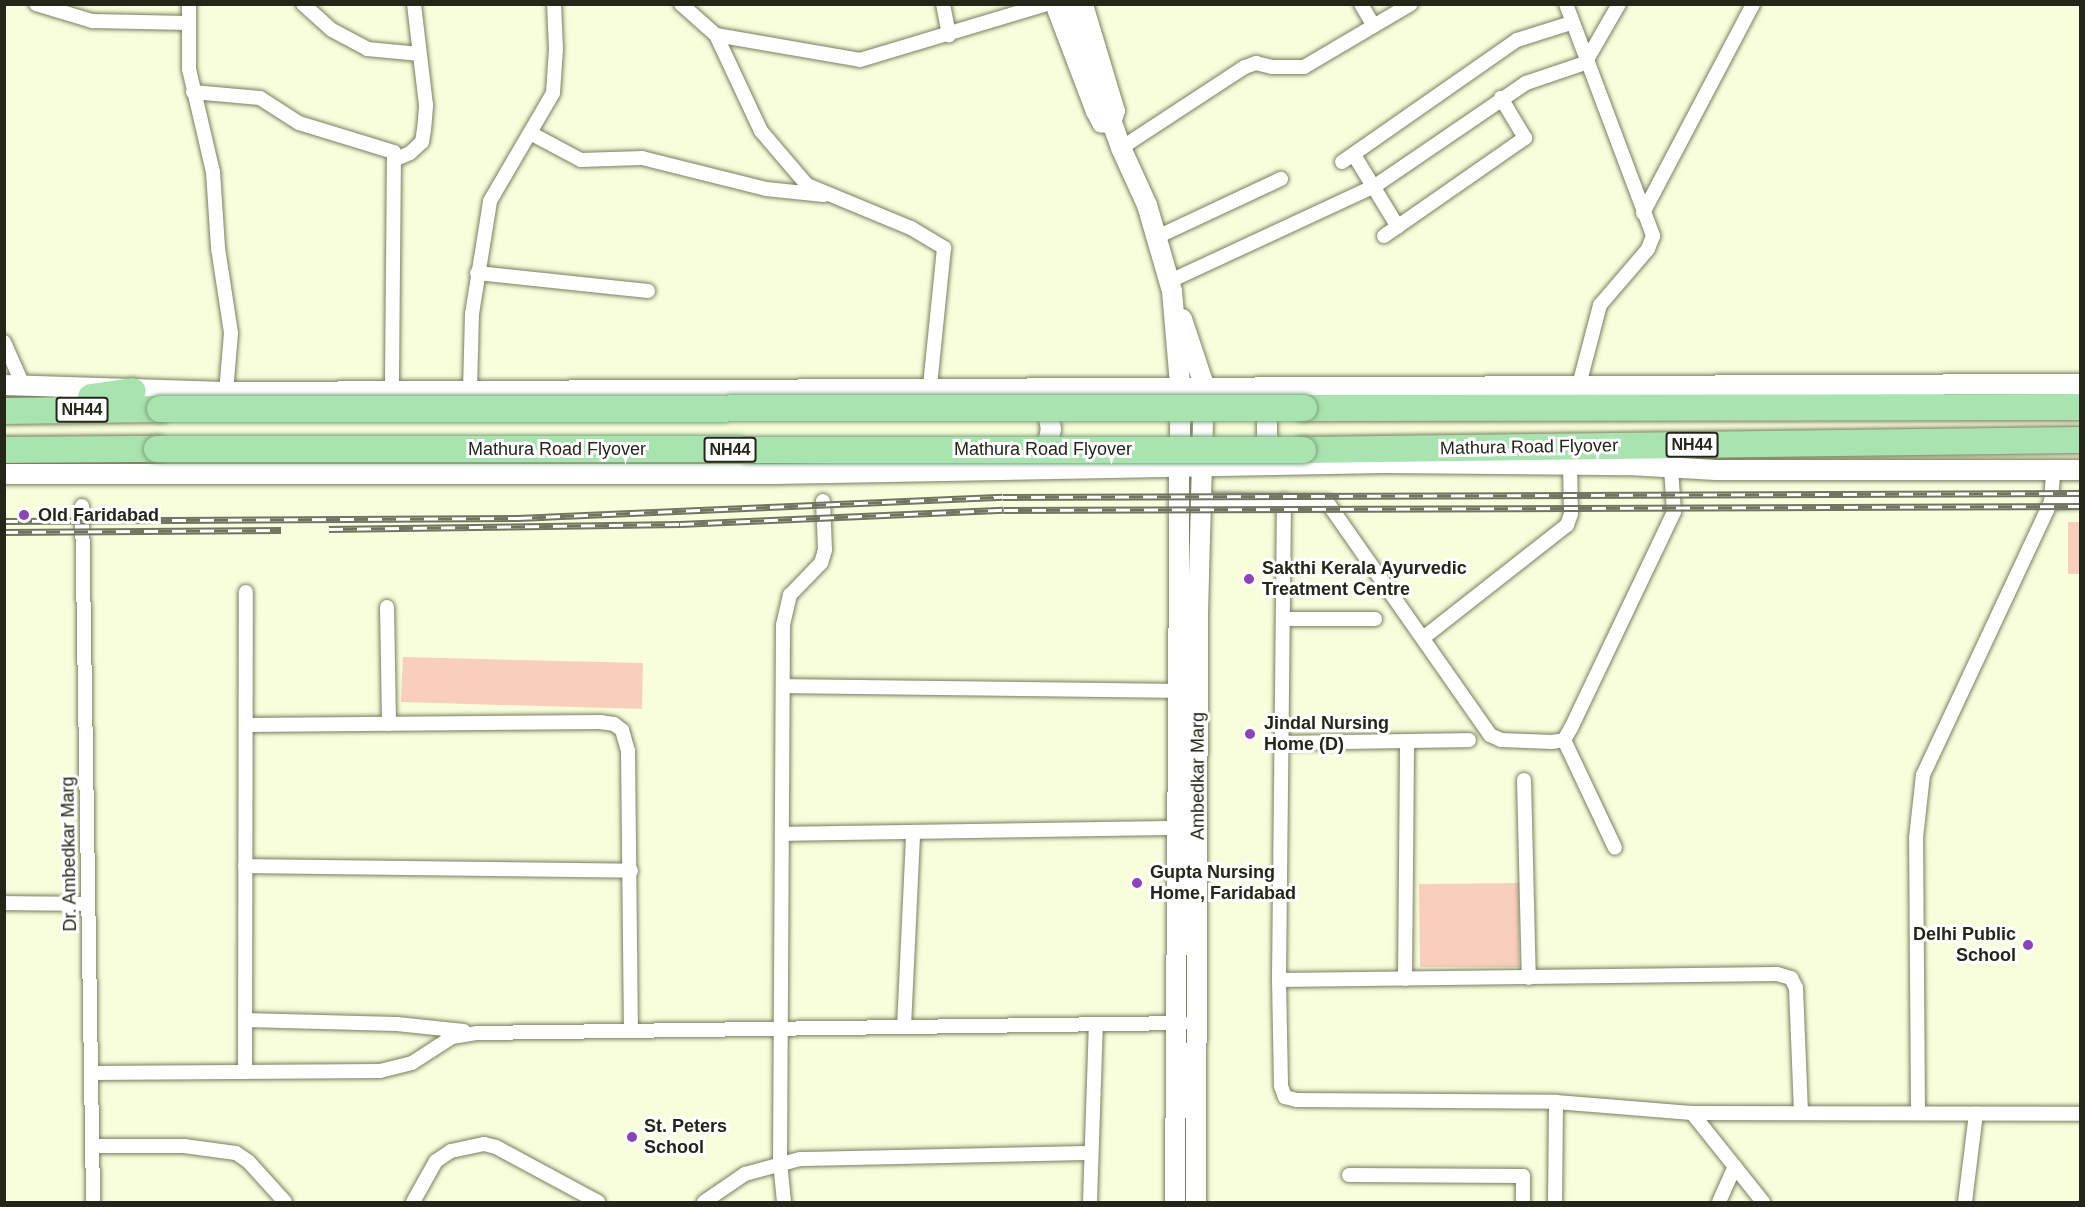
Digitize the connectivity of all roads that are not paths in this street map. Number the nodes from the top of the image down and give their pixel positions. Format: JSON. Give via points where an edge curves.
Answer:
{"nodes":[{"id":1,"x":36,"y":4,"type":"edge"},
{"id":2,"x":189,"y":4,"type":"edge"},
{"id":3,"x":303,"y":4,"type":"edge"},
{"id":4,"x":414,"y":4,"type":"edge"},
{"id":5,"x":554,"y":4,"type":"edge"},
{"id":6,"x":681,"y":4,"type":"edge"},
{"id":7,"x":943,"y":4,"type":"edge"},
{"id":8,"x":1049,"y":4,"type":"edge"},
{"id":9,"x":1070,"y":4,"type":"edge"},
{"id":10,"x":1086,"y":4,"type":"edge"},
{"id":11,"x":1361,"y":4,"type":"edge"},
{"id":12,"x":1411,"y":4,"type":"edge"},
{"id":13,"x":1566,"y":4,"type":"edge"},
{"id":14,"x":1619,"y":4,"type":"edge"},
{"id":15,"x":1753,"y":4,"type":"edge"},
{"id":16,"x":188,"y":23,"type":"junction"},
{"id":17,"x":1571,"y":23,"type":"junction"},
{"id":18,"x":1372,"y":25,"type":"junction"},
{"id":19,"x":717,"y":35,"type":"junction"},
{"id":20,"x":949,"y":35,"type":"junction"},
{"id":21,"x":420,"y":54,"type":"junction"},
{"id":22,"x":1585,"y":63,"type":"junction"},
{"id":23,"x":193,"y":92,"type":"junction"},
{"id":24,"x":1501,"y":98,"type":"junction"},
{"id":25,"x":1113,"y":128,"type":"junction"},
{"id":26,"x":532,"y":134,"type":"junction"},
{"id":27,"x":1121,"y":148,"type":"junction"},
{"id":28,"x":396,"y":159,"type":"junction"},
{"id":29,"x":1281,"y":179,"type":"dead end"},
{"id":30,"x":1375,"y":186,"type":"junction"},
{"id":31,"x":825,"y":195,"type":"junction"},
{"id":32,"x":1643,"y":213,"type":"junction"},
{"id":33,"x":1398,"y":227,"type":"junction"},
{"id":34,"x":1384,"y":236,"type":"dead end"},
{"id":35,"x":1157,"y":237,"type":"junction"},
{"id":36,"x":477,"y":273,"type":"junction"},
{"id":37,"x":1171,"y":286,"type":"junction"},
{"id":38,"x":648,"y":291,"type":"dead end"},
{"id":39,"x":4,"y":342,"type":"edge"},
{"id":40,"x":2080,"y":384,"type":"edge"},
{"id":41,"x":14,"y":385,"type":"edge"},
{"id":42,"x":1180,"y":385,"type":"junction"},
{"id":43,"x":1204,"y":385,"type":"junction"},
{"id":44,"x":1579,"y":385,"type":"junction"},
{"id":45,"x":1030,"y":386,"type":"junction"},
{"id":46,"x":1292,"y":386,"type":"junction"},
{"id":47,"x":930,"y":387,"type":"junction"},
{"id":48,"x":392,"y":389,"type":"junction"},
{"id":49,"x":470,"y":390,"type":"junction"},
{"id":50,"x":133,"y":391,"type":"junction"},
{"id":51,"x":226,"y":392,"type":"junction"},
{"id":52,"x":2080,"y":407,"type":"edge"},
{"id":53,"x":4,"y":410,"type":"edge"},
{"id":54,"x":2080,"y":440,"type":"edge"},
{"id":55,"x":4,"y":450,"type":"edge"},
{"id":56,"x":1385,"y":464,"type":"junction"},
{"id":57,"x":1570,"y":464,"type":"junction"},
{"id":58,"x":1290,"y":465,"type":"junction"},
{"id":59,"x":1178,"y":467,"type":"junction"},
{"id":60,"x":1671,"y":468,"type":"junction"},
{"id":61,"x":1029,"y":469,"type":"junction"},
{"id":62,"x":1203,"y":469,"type":"junction"},
{"id":63,"x":2053,"y":470,"type":"junction"},
{"id":64,"x":2080,"y":470,"type":"edge"},
{"id":65,"x":4,"y":474,"type":"edge"},
{"id":66,"x":1202,"y":500,"type":"junction"},
{"id":67,"x":1284,"y":500,"type":"junction"},
{"id":68,"x":823,"y":501,"type":"dead end"},
{"id":69,"x":2080,"y":501,"type":"edge"},
{"id":70,"x":2051,"y":502,"type":"junction"},
{"id":71,"x":82,"y":506,"type":"dead end"},
{"id":72,"x":246,"y":592,"type":"dead end"},
{"id":73,"x":387,"y":607,"type":"dead end"},
{"id":74,"x":1283,"y":619,"type":"junction"},
{"id":75,"x":1375,"y":619,"type":"dead end"},
{"id":76,"x":1423,"y":638,"type":"junction"},
{"id":77,"x":783,"y":686,"type":"junction"},
{"id":78,"x":1179,"y":691,"type":"junction"},
{"id":79,"x":389,"y":724,"type":"junction"},
{"id":80,"x":246,"y":725,"type":"junction"},
{"id":81,"x":1469,"y":740,"type":"dead end"},
{"id":82,"x":1564,"y":740,"type":"junction"},
{"id":83,"x":1407,"y":741,"type":"junction"},
{"id":84,"x":1282,"y":743,"type":"junction"},
{"id":85,"x":1524,"y":780,"type":"dead end"},
{"id":86,"x":1177,"y":828,"type":"junction"},
{"id":87,"x":913,"y":832,"type":"junction"},
{"id":88,"x":782,"y":834,"type":"junction"},
{"id":89,"x":1615,"y":848,"type":"dead end"},
{"id":90,"x":245,"y":866,"type":"junction"},
{"id":91,"x":631,"y":871,"type":"junction"},
{"id":92,"x":4,"y":903,"type":"edge"},
{"id":93,"x":88,"y":904,"type":"junction"},
{"id":94,"x":1529,"y":978,"type":"junction"},
{"id":95,"x":1405,"y":979,"type":"junction"},
{"id":96,"x":1279,"y":980,"type":"junction"},
{"id":97,"x":245,"y":1020,"type":"junction"},
{"id":98,"x":1177,"y":1023,"type":"junction"},
{"id":99,"x":1198,"y":1023,"type":"junction"},
{"id":100,"x":1096,"y":1024,"type":"junction"},
{"id":101,"x":904,"y":1028,"type":"junction"},
{"id":102,"x":781,"y":1029,"type":"junction"},
{"id":103,"x":631,"y":1031,"type":"junction"},
{"id":104,"x":478,"y":1033,"type":"junction"},
{"id":105,"x":245,"y":1072,"type":"junction"},
{"id":106,"x":91,"y":1073,"type":"junction"},
{"id":107,"x":1556,"y":1102,"type":"junction"},
{"id":108,"x":1692,"y":1113,"type":"junction"},
{"id":109,"x":1801,"y":1113,"type":"junction"},
{"id":110,"x":1918,"y":1113,"type":"junction"},
{"id":111,"x":1976,"y":1114,"type":"junction"},
{"id":112,"x":2080,"y":1114,"type":"edge"},
{"id":113,"x":92,"y":1146,"type":"junction"},
{"id":114,"x":1091,"y":1153,"type":"junction"},
{"id":115,"x":780,"y":1162,"type":"junction"},
{"id":116,"x":1735,"y":1166,"type":"junction"},
{"id":117,"x":1349,"y":1175,"type":"dead end"},
{"id":118,"x":93,"y":1203,"type":"edge"},
{"id":119,"x":285,"y":1203,"type":"edge"},
{"id":120,"x":413,"y":1203,"type":"edge"},
{"id":121,"x":598,"y":1203,"type":"edge"},
{"id":122,"x":704,"y":1203,"type":"edge"},
{"id":123,"x":784,"y":1203,"type":"edge"},
{"id":124,"x":1090,"y":1203,"type":"edge"},
{"id":125,"x":1176,"y":1203,"type":"edge"},
{"id":126,"x":1196,"y":1203,"type":"edge"},
{"id":127,"x":1523,"y":1203,"type":"edge"},
{"id":128,"x":1555,"y":1203,"type":"edge"},
{"id":129,"x":1719,"y":1203,"type":"edge"},
{"id":130,"x":1763,"y":1203,"type":"edge"},
{"id":131,"x":1965,"y":1203,"type":"edge"}],
"edges":[{"from":1,"to":16,"type":"street","via":[[92,21]]},
{"from":2,"to":16,"type":"street"},
{"from":3,"to":21,"type":"street","via":[[332,30],[367,49]]},
{"from":4,"to":21,"type":"street"},
{"from":5,"to":26,"type":"street","via":[[553,93]]},
{"from":6,"to":19,"type":"street"},
{"from":7,"to":20,"type":"street"},
{"from":8,"to":20,"type":"street"},
{"from":8,"to":25,"type":"street","via":[[1096,119],[1100,125]]},
{"from":9,"to":25,"type":"main road"},
{"from":10,"to":25,"type":"street","via":[[1118,111]]},
{"from":11,"to":18,"type":"street"},
{"from":12,"to":18,"type":"street"},
{"from":13,"to":17,"type":"street"},
{"from":14,"to":22,"type":"street"},
{"from":15,"to":32,"type":"street"},
{"from":16,"to":23,"type":"street"},
{"from":17,"to":22,"type":"street"},
{"from":17,"to":30,"type":"street","via":[[1516,40],[1348,159]]},
{"from":18,"to":27,"type":"street","via":[[1304,67],[1272,68],[1256,63],[1245,67]]},
{"from":19,"to":20,"type":"street","via":[[860,60]]},
{"from":19,"to":31,"type":"street","via":[[761,131],[795,173]]},
{"from":21,"to":28,"type":"street","via":[[422,142]]},
{"from":22,"to":24,"type":"street","via":[[1526,82]]},
{"from":22,"to":32,"type":"street"},
{"from":23,"to":28,"type":"street","via":[[260,98],[299,123],[389,148]]},
{"from":23,"to":51,"type":"street","via":[[213,172],[228,304],[231,333]]},
{"from":24,"to":30,"type":"street"},
{"from":24,"to":33,"type":"street","via":[[1525,138]]},
{"from":25,"to":27,"type":"main road"},
{"from":26,"to":31,"type":"street","via":[[581,160],[642,158],[766,189]]},
{"from":26,"to":36,"type":"street","via":[[490,201]]},
{"from":27,"to":35,"type":"main road"},
{"from":28,"to":48,"type":"street"},
{"from":29,"to":35,"type":"street"},
{"from":30,"to":33,"type":"street"},
{"from":30,"to":37,"type":"street"},
{"from":31,"to":47,"type":"street","via":[[911,228],[944,248]]},
{"from":32,"to":44,"type":"street","via":[[1653,236],[1648,249],[1600,305]]},
{"from":33,"to":34,"type":"street"},
{"from":35,"to":37,"type":"main road"},
{"from":36,"to":38,"type":"street"},
{"from":36,"to":49,"type":"street"},
{"from":37,"to":42,"type":"main road","name":"Ambedkar Marg"},
{"from":37,"to":43,"type":"main road","name":"Ambedkar Marg"},
{"from":39,"to":41,"type":"street"},
{"from":40,"to":44,"type":"main road"},
{"from":41,"to":50,"type":"main road","via":[[79,385]]},
{"from":42,"to":43,"type":"main road"},
{"from":42,"to":45,"type":"main road"},
{"from":42,"to":59,"type":"main road","name":"Ambedkar Marg"},
{"from":43,"to":46,"type":"main road"},
{"from":43,"to":62,"type":"main road","name":"Ambedkar Marg"},
{"from":44,"to":46,"type":"main road"},
{"from":45,"to":47,"type":"main road"},
{"from":45,"to":61,"type":"main road","via":[[1048,413],[1051,429],[1048,444]]},
{"from":46,"to":58,"type":"main road","via":[[1276,400],[1267,418],[1267,436],[1274,454]]},
{"from":47,"to":49,"type":"main road"},
{"from":48,"to":49,"type":"main road"},
{"from":48,"to":51,"type":"main road"},
{"from":50,"to":51,"type":"main road"},
{"from":50,"to":53,"type":"highway"},
{"from":52,"to":53,"type":"highway","number":"NH44","bridge":true},
{"from":54,"to":55,"type":"highway","name":"Mathura Road Flyover","number":"NH44","bridge":true,"via":[[1303,450]]},
{"from":56,"to":57,"type":"main road"},
{"from":56,"to":58,"type":"main road"},
{"from":56,"to":62,"type":"main road","via":[[1351,471]]},
{"from":57,"to":60,"type":"main road"},
{"from":57,"to":76,"type":"street","via":[[1571,514],[1567,525]]},
{"from":58,"to":62,"type":"main road"},
{"from":59,"to":61,"type":"main road"},
{"from":59,"to":62,"type":"main road"},
{"from":59,"to":78,"type":"main road","name":"Ambedkar Marg"},
{"from":60,"to":63,"type":"main road"},
{"from":60,"to":82,"type":"street","via":[[1674,512]]},
{"from":61,"to":65,"type":"main road","via":[[774,474]]},
{"from":62,"to":66,"type":"main road","name":"Ambedkar Marg"},
{"from":63,"to":64,"type":"main road"},
{"from":63,"to":70,"type":"street"},
{"from":66,"to":67,"type":"street"},
{"from":66,"to":99,"type":"main road","name":"Ambedkar Marg"},
{"from":67,"to":74,"type":"street"},
{"from":67,"to":76,"type":"street","via":[[1328,502]]},
{"from":68,"to":77,"type":"street","via":[[825,550],[821,563],[785,606]]},
{"from":69,"to":70,"type":"street"},
{"from":70,"to":110,"type":"street","via":[[1923,776],[1916,838]]},
{"from":71,"to":93,"type":"street","name":"Dr. Ambedkar Marg"},
{"from":72,"to":80,"type":"street"},
{"from":73,"to":79,"type":"street"},
{"from":74,"to":75,"type":"street"},
{"from":74,"to":84,"type":"street"},
{"from":76,"to":82,"type":"street","via":[[1494,739]]},
{"from":77,"to":78,"type":"street"},
{"from":77,"to":88,"type":"street"},
{"from":78,"to":86,"type":"main road","name":"Ambedkar Marg"},
{"from":79,"to":80,"type":"street"},
{"from":79,"to":91,"type":"street","via":[[614,724],[622,730],[628,751]]},
{"from":80,"to":90,"type":"street"},
{"from":81,"to":83,"type":"street"},
{"from":82,"to":89,"type":"street"},
{"from":83,"to":84,"type":"street"},
{"from":83,"to":95,"type":"street"},
{"from":84,"to":96,"type":"street"},
{"from":85,"to":94,"type":"street"},
{"from":86,"to":87,"type":"street"},
{"from":86,"to":98,"type":"main road","name":"Ambedkar Marg"},
{"from":87,"to":88,"type":"street"},
{"from":87,"to":101,"type":"street"},
{"from":88,"to":102,"type":"street"},
{"from":90,"to":91,"type":"street"},
{"from":90,"to":97,"type":"street"},
{"from":91,"to":103,"type":"street"},
{"from":92,"to":93,"type":"street"},
{"from":93,"to":106,"type":"street","name":"Dr. Ambedkar Marg"},
{"from":94,"to":95,"type":"street"},
{"from":94,"to":109,"type":"street","via":[[1777,974],[1791,978],[1796,988]]},
{"from":95,"to":96,"type":"street"},
{"from":96,"to":107,"type":"street","via":[[1281,1086],[1285,1097]]},
{"from":97,"to":104,"type":"street","via":[[397,1024]]},
{"from":97,"to":105,"type":"street"},
{"from":98,"to":99,"type":"street"},
{"from":98,"to":100,"type":"street"},
{"from":98,"to":125,"type":"main road","name":"Ambedkar Marg"},
{"from":99,"to":126,"type":"main road","name":"Ambedkar Marg"},
{"from":100,"to":101,"type":"street"},
{"from":100,"to":114,"type":"street"},
{"from":101,"to":102,"type":"street"},
{"from":102,"to":103,"type":"street"},
{"from":102,"to":115,"type":"street"},
{"from":103,"to":104,"type":"street"},
{"from":104,"to":105,"type":"street","via":[[452,1037],[412,1063],[380,1071]]},
{"from":105,"to":106,"type":"street"},
{"from":106,"to":113,"type":"street","name":"Dr. Ambedkar Marg"},
{"from":107,"to":108,"type":"street"},
{"from":107,"to":128,"type":"street"},
{"from":108,"to":109,"type":"street"},
{"from":108,"to":116,"type":"street"},
{"from":109,"to":110,"type":"street"},
{"from":110,"to":111,"type":"street"},
{"from":111,"to":112,"type":"street"},
{"from":111,"to":131,"type":"street"},
{"from":113,"to":118,"type":"street","name":"Dr. Ambedkar Marg"},
{"from":113,"to":119,"type":"street","via":[[184,1146],[236,1153]]},
{"from":114,"to":115,"type":"street"},
{"from":114,"to":124,"type":"street"},
{"from":115,"to":122,"type":"street","via":[[745,1174]]},
{"from":115,"to":123,"type":"street"},
{"from":116,"to":129,"type":"street"},
{"from":116,"to":130,"type":"street"},
{"from":117,"to":127,"type":"street","via":[[1523,1176]]},
{"from":120,"to":121,"type":"street","via":[[436,1161],[451,1151],[484,1144]]}]}
